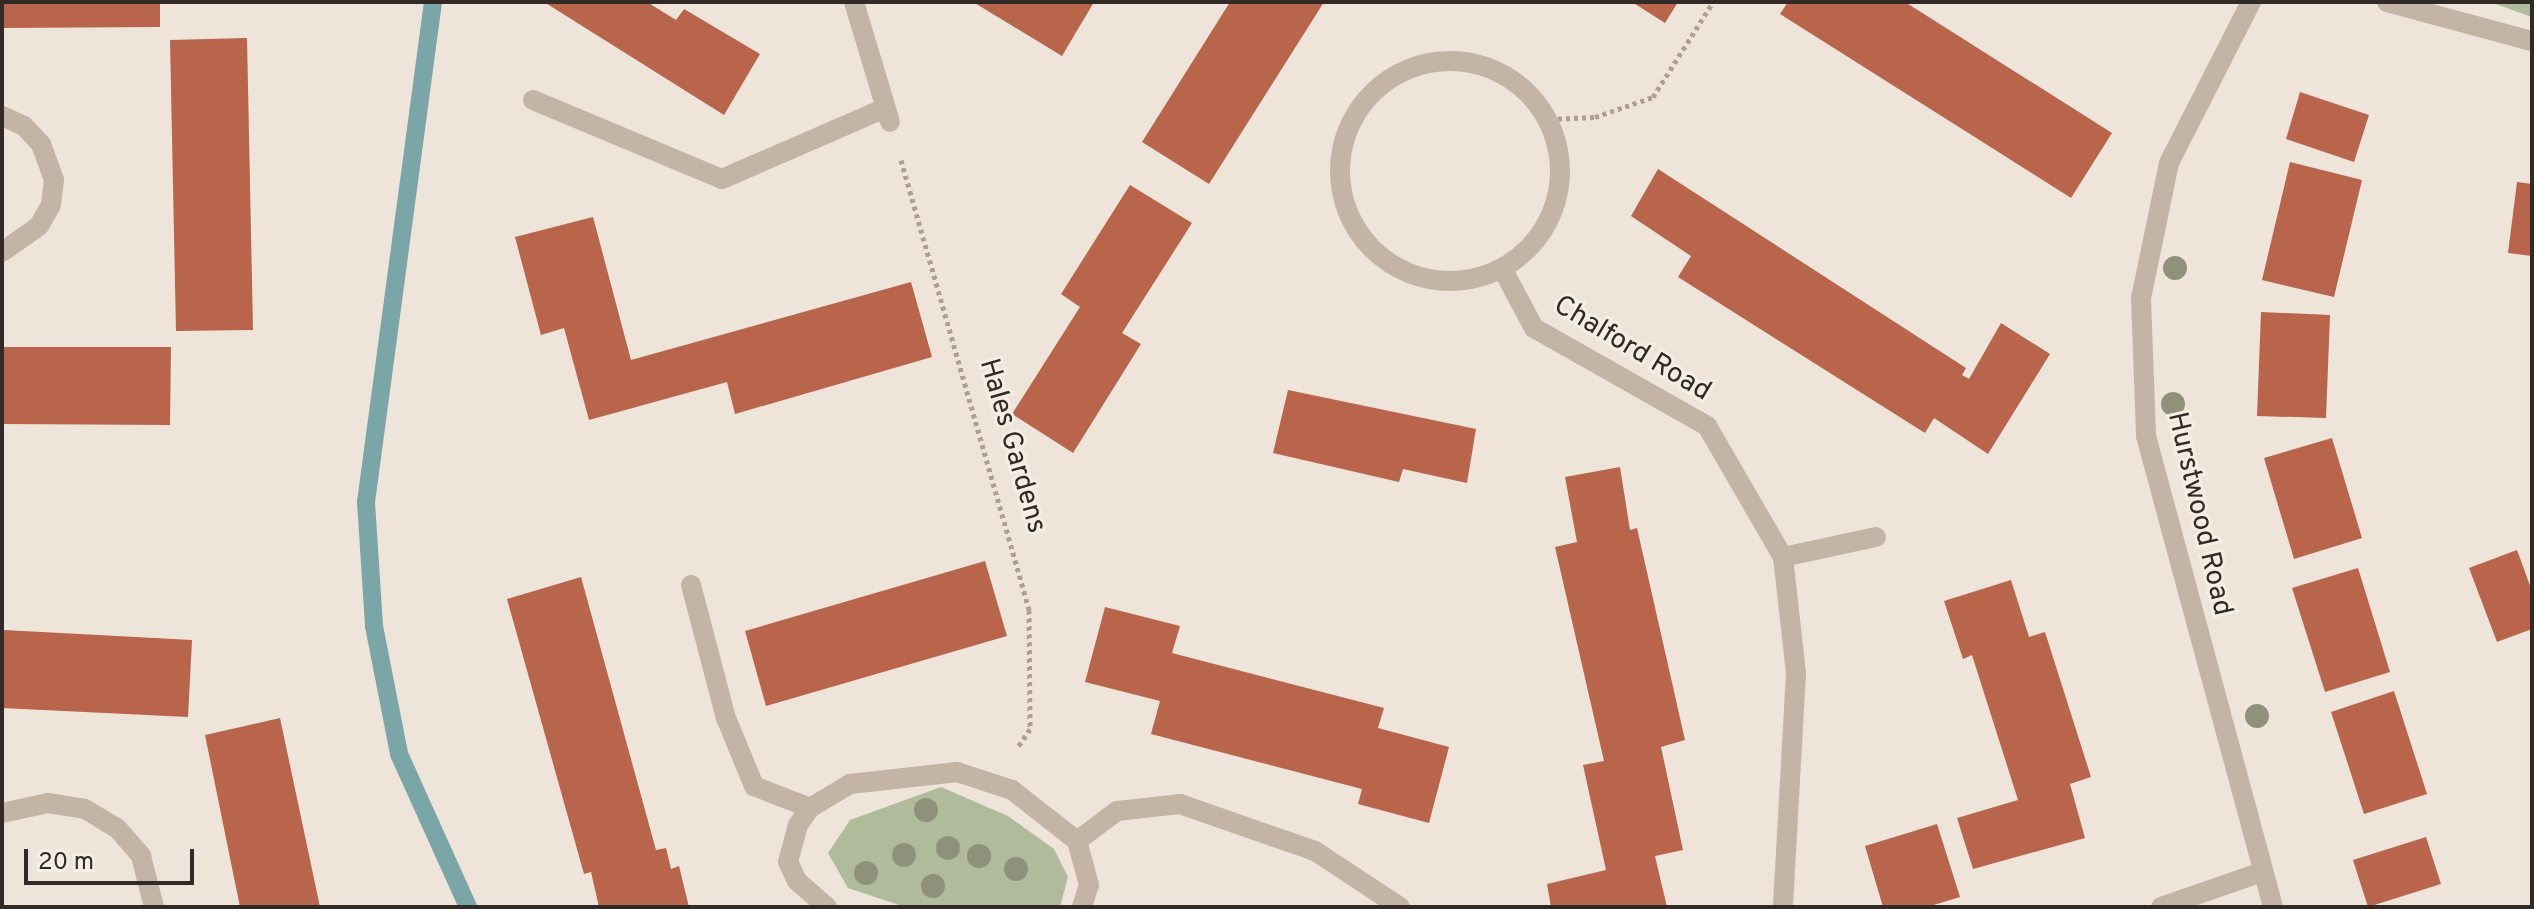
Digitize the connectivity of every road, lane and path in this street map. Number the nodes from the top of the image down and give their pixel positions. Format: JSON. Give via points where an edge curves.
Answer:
{"nodes":[{"id":1,"x":854,"y":2,"type":"edge"},
{"id":2,"x":1713,"y":2,"type":"edge"},
{"id":3,"x":2251,"y":2,"type":"edge"},
{"id":4,"x":2387,"y":2,"type":"edge"},
{"id":5,"x":2532,"y":41,"type":"edge"},
{"id":6,"x":533,"y":100,"type":"dead end"},
{"id":7,"x":886,"y":115,"type":"junction"},
{"id":8,"x":2,"y":116,"type":"edge"},
{"id":9,"x":1550,"y":119,"type":"junction"},
{"id":10,"x":2,"y":252,"type":"edge"},
{"id":11,"x":1503,"y":270,"type":"junction"},
{"id":12,"x":1876,"y":537,"type":"dead end"},
{"id":13,"x":1783,"y":557,"type":"junction"},
{"id":14,"x":691,"y":585,"type":"dead end"},
{"id":15,"x":994,"y":783,"type":"junction"},
{"id":16,"x":810,"y":808,"type":"junction"},
{"id":17,"x":2,"y":813,"type":"edge"},
{"id":18,"x":1077,"y":841,"type":"junction"},
{"id":19,"x":2262,"y":872,"type":"junction"},
{"id":20,"x":154,"y":907,"type":"edge"},
{"id":21,"x":827,"y":907,"type":"edge"},
{"id":22,"x":1082,"y":907,"type":"edge"},
{"id":23,"x":1400,"y":907,"type":"edge"},
{"id":24,"x":1783,"y":907,"type":"edge"},
{"id":25,"x":2161,"y":907,"type":"edge"},
{"id":26,"x":2273,"y":907,"type":"edge"}],
"edges":[{"from":1,"to":7,"type":"street"},
{"from":2,"to":9,"type":"path","via":[[1653,97],[1595,117]]},
{"from":3,"to":19,"type":"street","name":"Hurstwood Road","via":[[2169,163],[2141,298],[2146,436]]},
{"from":4,"to":5,"type":"street"},
{"from":6,"to":7,"type":"street","via":[[722,179]]},
{"from":7,"to":15,"type":"path","name":"Hales Gardens","via":[[1029,610],[1030,729]]},
{"from":8,"to":10,"type":"street","via":[[24,126],[41,144],[54,180],[51,205],[39,226]]},
{"from":9,"to":11,"type":"street","via":[[1562,165],[1555,210]]},
{"from":9,"to":11,"type":"street","via":[[1525,87],[1480,63],[1412,66],[1369,93],[1343,139],[1339,186],[1349,218],[1369,248],[1420,279],[1475,280]]},
{"from":11,"to":13,"type":"street","name":"Chalford Road","via":[[1534,328],[1707,426]]},
{"from":12,"to":13,"type":"street"},
{"from":13,"to":24,"type":"street","name":"Chalford Road","via":[[1796,673]]},
{"from":14,"to":16,"type":"street","via":[[726,718],[754,786]]},
{"from":15,"to":16,"type":"street","via":[[957,772],[877,778],[832,792]]},
{"from":15,"to":18,"type":"street","via":[[1039,807]]},
{"from":16,"to":21,"type":"street","via":[[798,825],[788,862],[797,881]]},
{"from":17,"to":20,"type":"street","via":[[48,803],[85,809],[117,828],[141,856]]},
{"from":18,"to":22,"type":"street","via":[[1089,885]]},
{"from":18,"to":23,"type":"street","via":[[1117,811],[1180,804],[1315,851]]},
{"from":19,"to":25,"type":"street"},
{"from":19,"to":26,"type":"street","name":"Hurstwood Road"}]}
